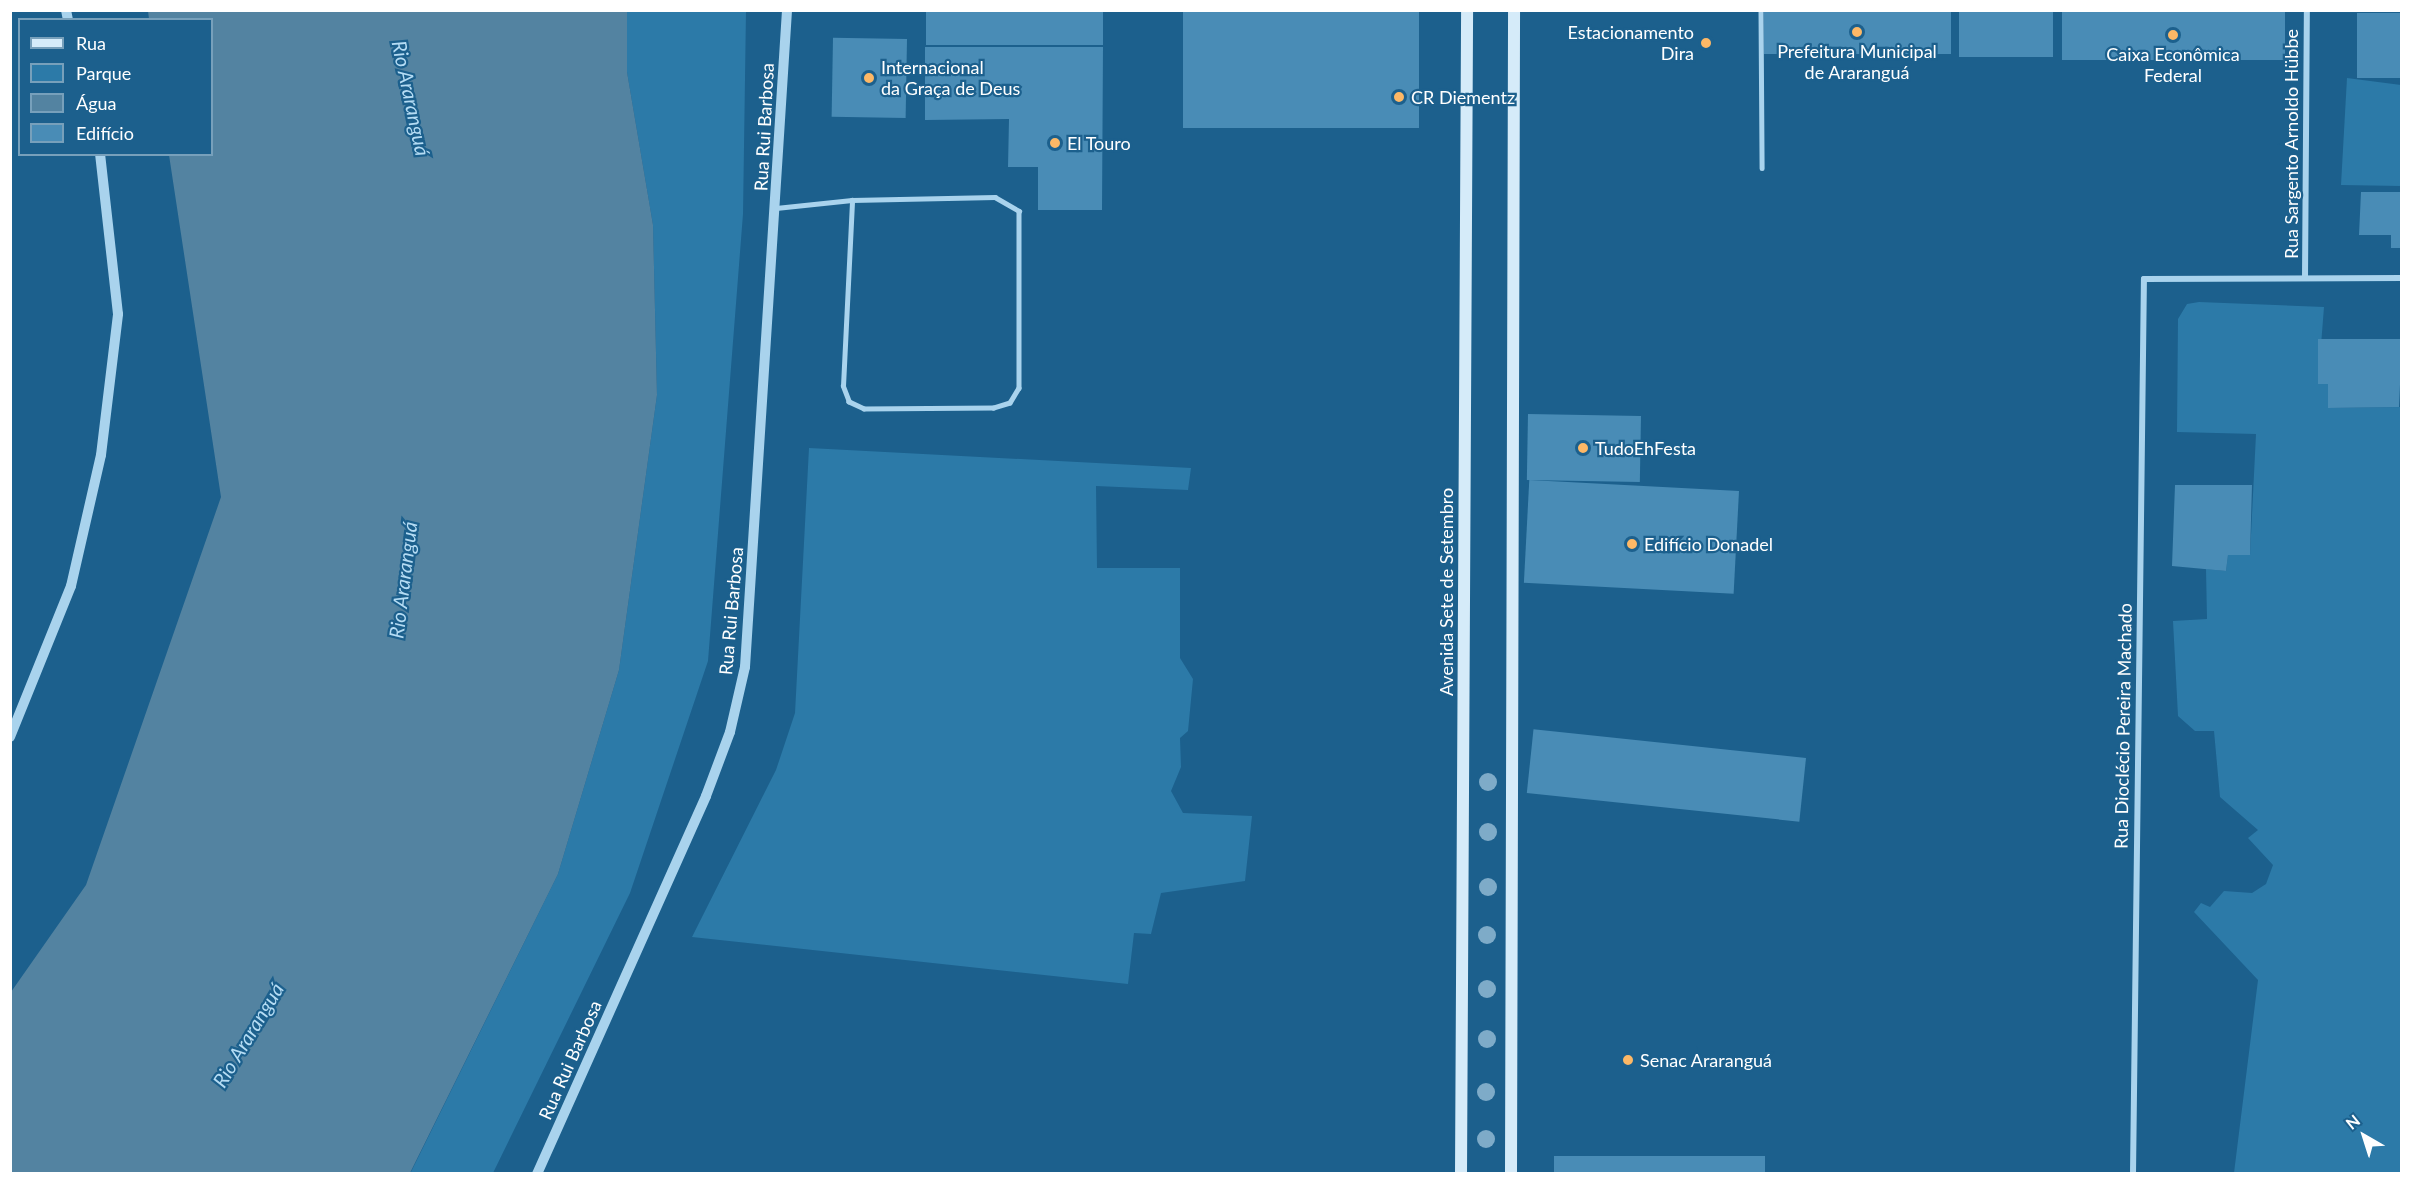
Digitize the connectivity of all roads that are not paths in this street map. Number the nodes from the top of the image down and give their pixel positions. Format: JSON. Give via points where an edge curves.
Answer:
{"nodes":[{"id":1,"x":787,"y":10,"type":"edge"},
{"id":2,"x":1467,"y":10,"type":"edge"},
{"id":3,"x":1514,"y":10,"type":"edge"},
{"id":4,"x":1761,"y":10,"type":"edge"},
{"id":5,"x":2307,"y":10,"type":"edge"},
{"id":6,"x":100,"y":156,"type":"edge"},
{"id":7,"x":1762,"y":168,"type":"dead end"},
{"id":8,"x":852,"y":200,"type":"junction"},
{"id":9,"x":776,"y":208,"type":"junction"},
{"id":10,"x":2306,"y":278,"type":"junction"},
{"id":11,"x":2402,"y":278,"type":"edge"},
{"id":12,"x":10,"y":737,"type":"edge"},
{"id":13,"x":537,"y":1173,"type":"edge"},
{"id":14,"x":1461,"y":1173,"type":"edge"},
{"id":15,"x":1511,"y":1173,"type":"edge"},
{"id":16,"x":2133,"y":1173,"type":"edge"}],
"edges":[{"from":1,"to":9,"type":"street","name":"Rua Rui Barbosa"},
{"from":2,"to":14,"type":"main road","name":"Avenida Sete de Setembro"},
{"from":3,"to":15,"type":"main road"},
{"from":4,"to":7,"type":"lane"},
{"from":5,"to":10,"type":"street","name":"Rua Sargento Arnoldo Hübbe"},
{"from":6,"to":12,"type":"street","via":[[118,314],[101,455],[71,586]]},
{"from":8,"to":8,"type":"lane","via":[[995,196],[1019,211],[1019,388],[1010,403],[994,408],[864,410],[849,402],[843,386]]},
{"from":8,"to":9,"type":"lane"},
{"from":9,"to":13,"type":"street","name":"Rua Rui Barbosa","via":[[745,667],[730,732]]},
{"from":10,"to":11,"type":"street"},
{"from":10,"to":16,"type":"street","name":"Rua Dioclécio Pereira Machado","via":[[2144,279]]}]}
